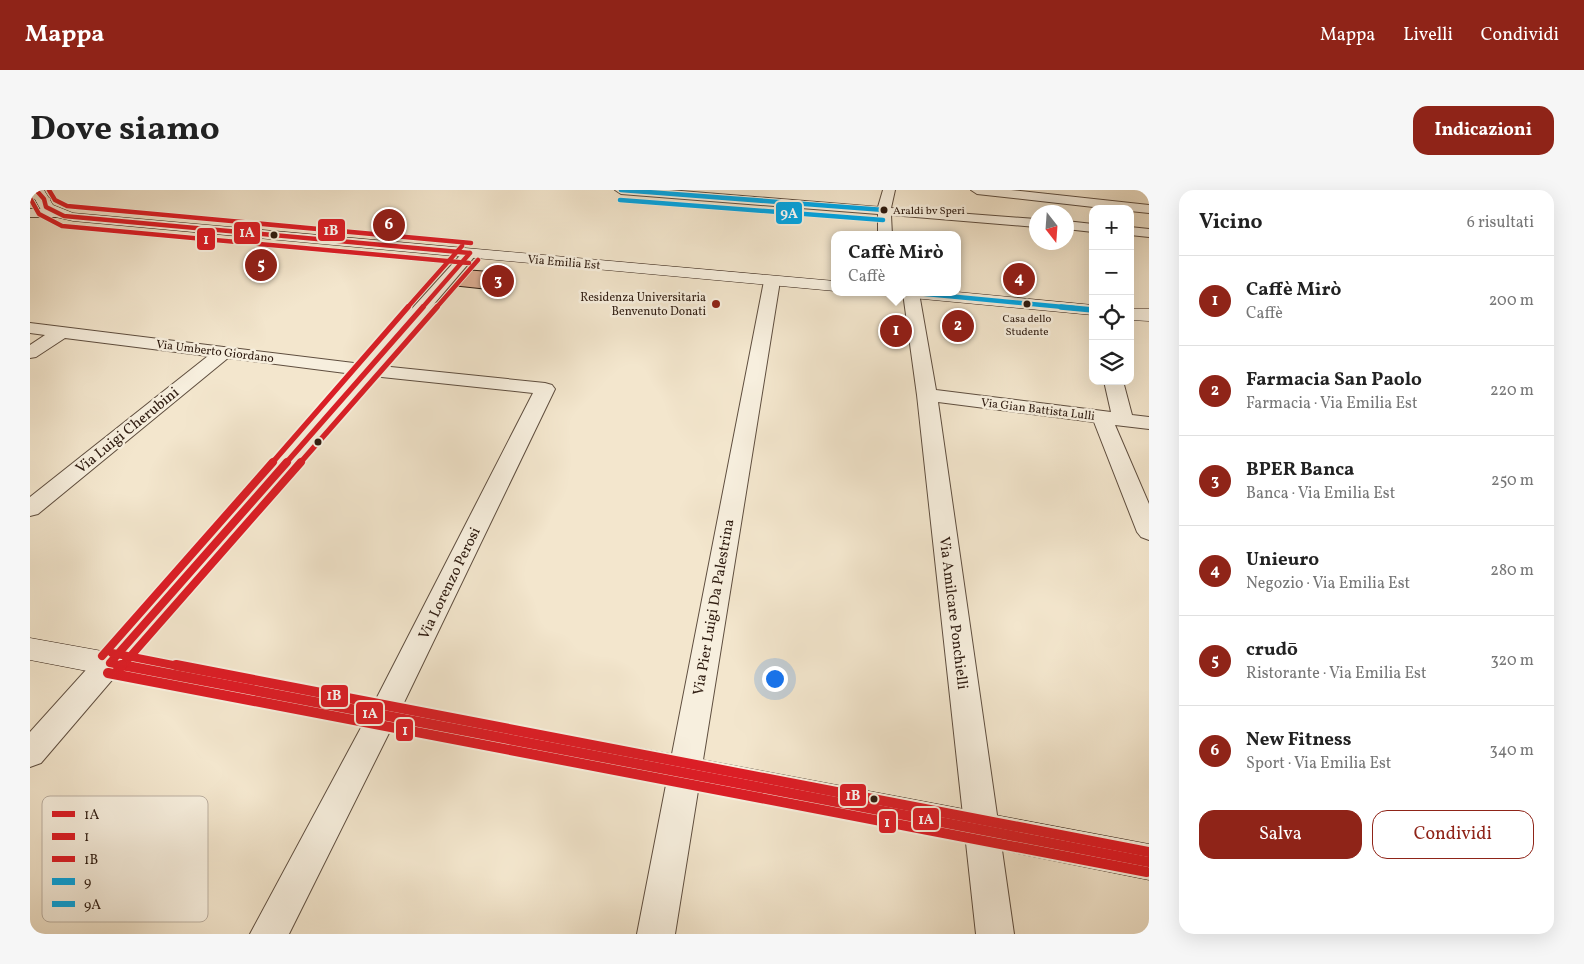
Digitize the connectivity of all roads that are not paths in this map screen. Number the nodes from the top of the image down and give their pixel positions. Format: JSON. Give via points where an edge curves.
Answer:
{"nodes":[{"id":1,"x":622,"y":190,"type":"edge"},
{"id":2,"x":889,"y":190,"type":"edge"},
{"id":3,"x":977,"y":190,"type":"edge"},
{"id":4,"x":30,"y":192,"type":"edge"},
{"id":5,"x":40,"y":197,"type":"edge"},
{"id":6,"x":1149,"y":209,"type":"edge"},
{"id":7,"x":884,"y":210,"type":"junction"},
{"id":8,"x":30,"y":213,"type":"edge"},
{"id":9,"x":56,"y":213,"type":"junction"},
{"id":10,"x":1029,"y":222,"type":"edge"},
{"id":11,"x":1074,"y":227,"type":"edge"},
{"id":12,"x":1089,"y":228,"type":"edge"},
{"id":13,"x":885,"y":231,"type":"edge"},
{"id":14,"x":1134,"y":231,"type":"edge"},
{"id":15,"x":1149,"y":233,"type":"edge"},
{"id":16,"x":470,"y":253,"type":"junction"},
{"id":17,"x":772,"y":281,"type":"junction"},
{"id":18,"x":831,"y":286,"type":"edge"},
{"id":19,"x":907,"y":296,"type":"edge"},
{"id":20,"x":939,"y":296,"type":"edge"},
{"id":21,"x":1089,"y":310,"type":"edge"},
{"id":22,"x":1134,"y":314,"type":"edge"},
{"id":23,"x":1149,"y":315,"type":"edge"},
{"id":24,"x":30,"y":328,"type":"edge"},
{"id":25,"x":62,"y":332,"type":"junction"},
{"id":26,"x":224,"y":352,"type":"junction"},
{"id":27,"x":30,"y":353,"type":"edge"},
{"id":28,"x":368,"y":370,"type":"junction"},
{"id":29,"x":1113,"y":385,"type":"edge"},
{"id":30,"x":927,"y":395,"type":"junction"},
{"id":31,"x":1113,"y":419,"type":"junction"},
{"id":32,"x":1149,"y":423,"type":"edge"},
{"id":33,"x":30,"y":508,"type":"edge"},
{"id":34,"x":1147,"y":524,"type":"edge"},
{"id":35,"x":30,"y":649,"type":"edge"},
{"id":36,"x":110,"y":663,"type":"junction"},
{"id":37,"x":383,"y":715,"type":"junction"},
{"id":38,"x":30,"y":754,"type":"edge"},
{"id":39,"x":684,"y":771,"type":"junction"},
{"id":40,"x":982,"y":829,"type":"junction"},
{"id":41,"x":1149,"y":862,"type":"edge"},
{"id":42,"x":269,"y":934,"type":"edge"},
{"id":43,"x":656,"y":934,"type":"edge"},
{"id":44,"x":995,"y":934,"type":"edge"}],
"edges":[{"from":1,"to":7,"type":"street"},
{"from":2,"to":7,"type":"street"},
{"from":3,"to":6,"type":"street"},
{"from":4,"to":5,"type":"highway"},
{"from":5,"to":9,"type":"main road","via":[[46,207]]},
{"from":7,"to":10,"type":"street"},
{"from":7,"to":13,"type":"street"},
{"from":8,"to":9,"type":"street","name":"Via Emilia Est"},
{"from":9,"to":16,"type":"main road","name":"Via Emilia Est"},
{"from":11,"to":12,"type":"street"},
{"from":14,"to":15,"type":"street"},
{"from":16,"to":17,"type":"main road","name":"Via Emilia Est"},
{"from":16,"to":28,"type":"street"},
{"from":17,"to":18,"type":"main road","name":"Via Emilia Est"},
{"from":17,"to":39,"type":"street","name":"Via Pier Luigi Da Palestrina"},
{"from":19,"to":30,"type":"street","name":"Via Amilcare Ponchielli"},
{"from":20,"to":21,"type":"main road"},
{"from":22,"to":23,"type":"main road"},
{"from":24,"to":25,"type":"street","name":"Via Umberto Giordano"},
{"from":25,"to":26,"type":"street","name":"Via Umberto Giordano"},
{"from":25,"to":27,"type":"street"},
{"from":26,"to":28,"type":"street","name":"Via Umberto Giordano"},
{"from":26,"to":33,"type":"street","name":"Via Luigi Cherubini"},
{"from":28,"to":36,"type":"street"},
{"from":28,"to":37,"type":"street","name":"Via Lorenzo Perosi","via":[[545,389]]},
{"from":29,"to":31,"type":"street"},
{"from":30,"to":31,"type":"street","name":"Via Gian Battista Lulli"},
{"from":30,"to":40,"type":"street","name":"Via Amilcare Ponchielli"},
{"from":31,"to":32,"type":"street","name":"Via Gian Battista Lulli"},
{"from":31,"to":34,"type":"street"},
{"from":35,"to":36,"type":"main road"},
{"from":36,"to":37,"type":"main road"},
{"from":36,"to":38,"type":"street"},
{"from":37,"to":39,"type":"main road"},
{"from":37,"to":42,"type":"street","name":"Via Lorenzo Perosi"},
{"from":39,"to":40,"type":"main road"},
{"from":39,"to":43,"type":"street","name":"Via Pier Luigi Da Palestrina"},
{"from":40,"to":41,"type":"main road"},
{"from":40,"to":44,"type":"street","name":"Via Amilcare Ponchielli"}]}
